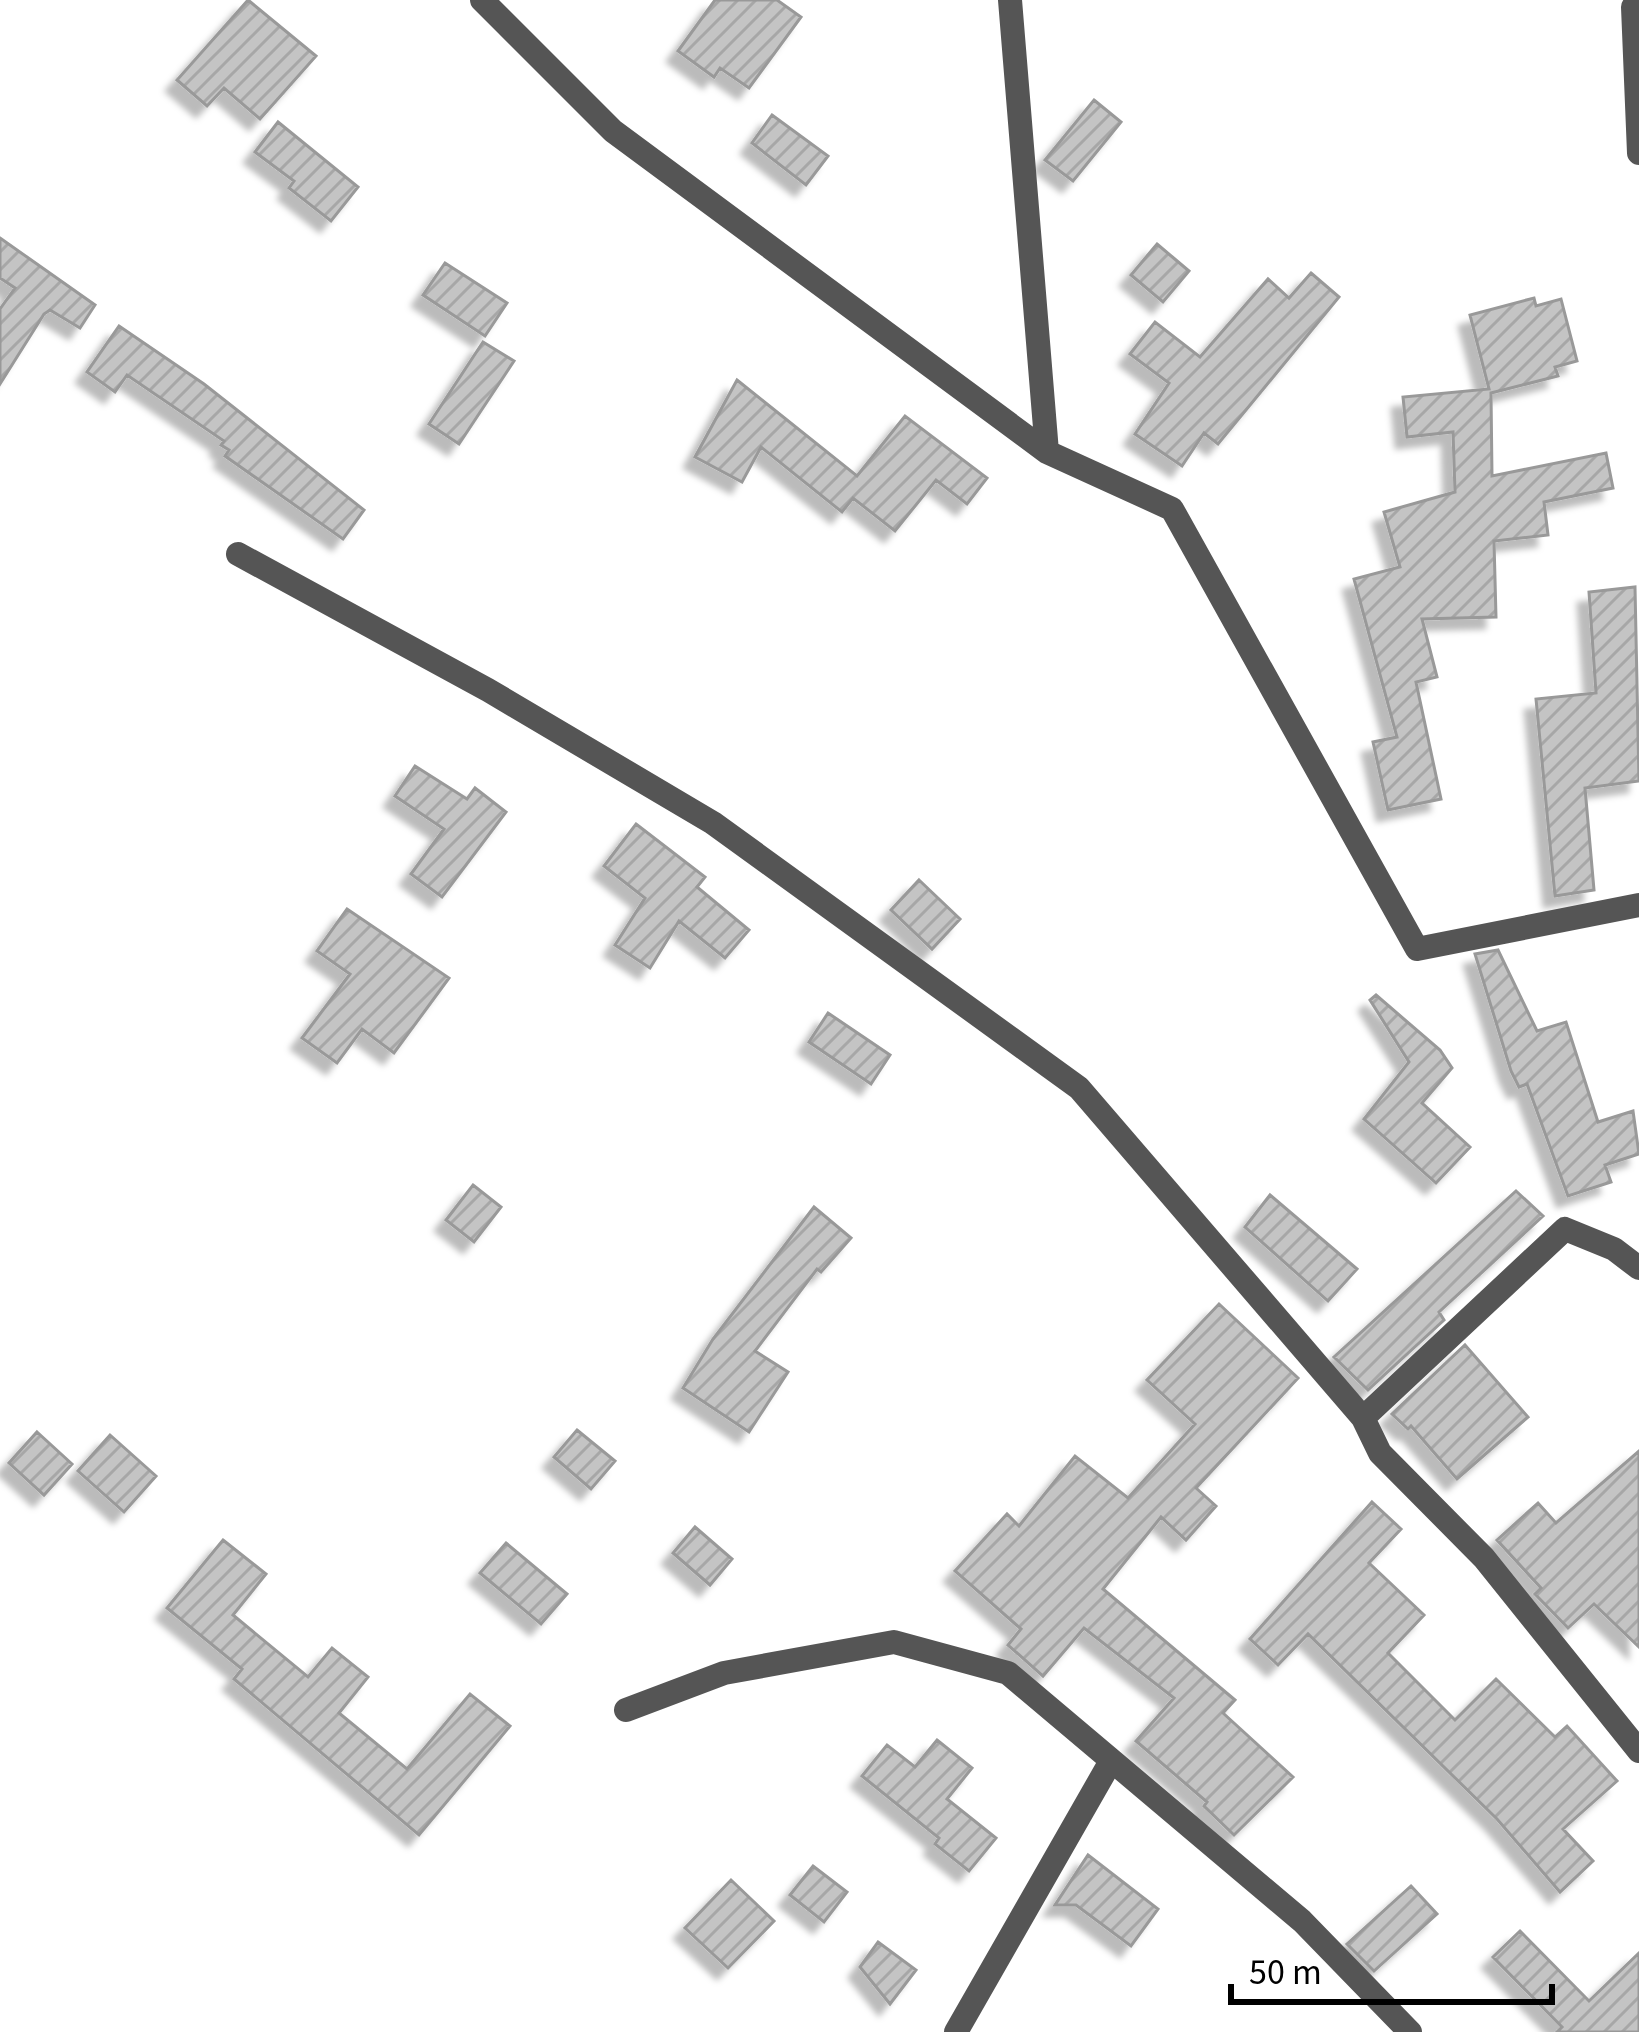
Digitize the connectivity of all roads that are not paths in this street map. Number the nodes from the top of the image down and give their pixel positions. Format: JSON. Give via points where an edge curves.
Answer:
{"nodes":[{"id":1,"x":482,"y":0,"type":"edge"},
{"id":2,"x":1010,"y":0,"type":"edge"},
{"id":3,"x":1635,"y":4,"type":"edge"},
{"id":4,"x":1639,"y":154,"type":"edge"},
{"id":5,"x":1047,"y":452,"type":"junction"},
{"id":6,"x":238,"y":554,"type":"dead end"},
{"id":7,"x":1639,"y":905,"type":"edge"},
{"id":8,"x":1639,"y":1268,"type":"edge"},
{"id":9,"x":1363,"y":1418,"type":"junction"},
{"id":10,"x":626,"y":1710,"type":"dead end"},
{"id":11,"x":1639,"y":1751,"type":"edge"},
{"id":12,"x":1111,"y":1761,"type":"junction"},
{"id":13,"x":956,"y":2032,"type":"edge"},
{"id":14,"x":1410,"y":2032,"type":"edge"}],
"edges":[{"from":1,"to":5,"type":"street","via":[[614,131]]},
{"from":2,"to":5,"type":"street"},
{"from":3,"to":4,"type":"street"},
{"from":5,"to":7,"type":"street","via":[[1172,509],[1417,949]]},
{"from":6,"to":9,"type":"street","via":[[713,823],[1079,1088]]},
{"from":8,"to":9,"type":"street","via":[[1565,1229]]},
{"from":9,"to":11,"type":"street","via":[[1380,1453],[1484,1558]]},
{"from":10,"to":12,"type":"street","via":[[724,1673],[894,1642],[1008,1673]]},
{"from":12,"to":13,"type":"street"},
{"from":12,"to":14,"type":"street","via":[[1302,1922]]}]}
